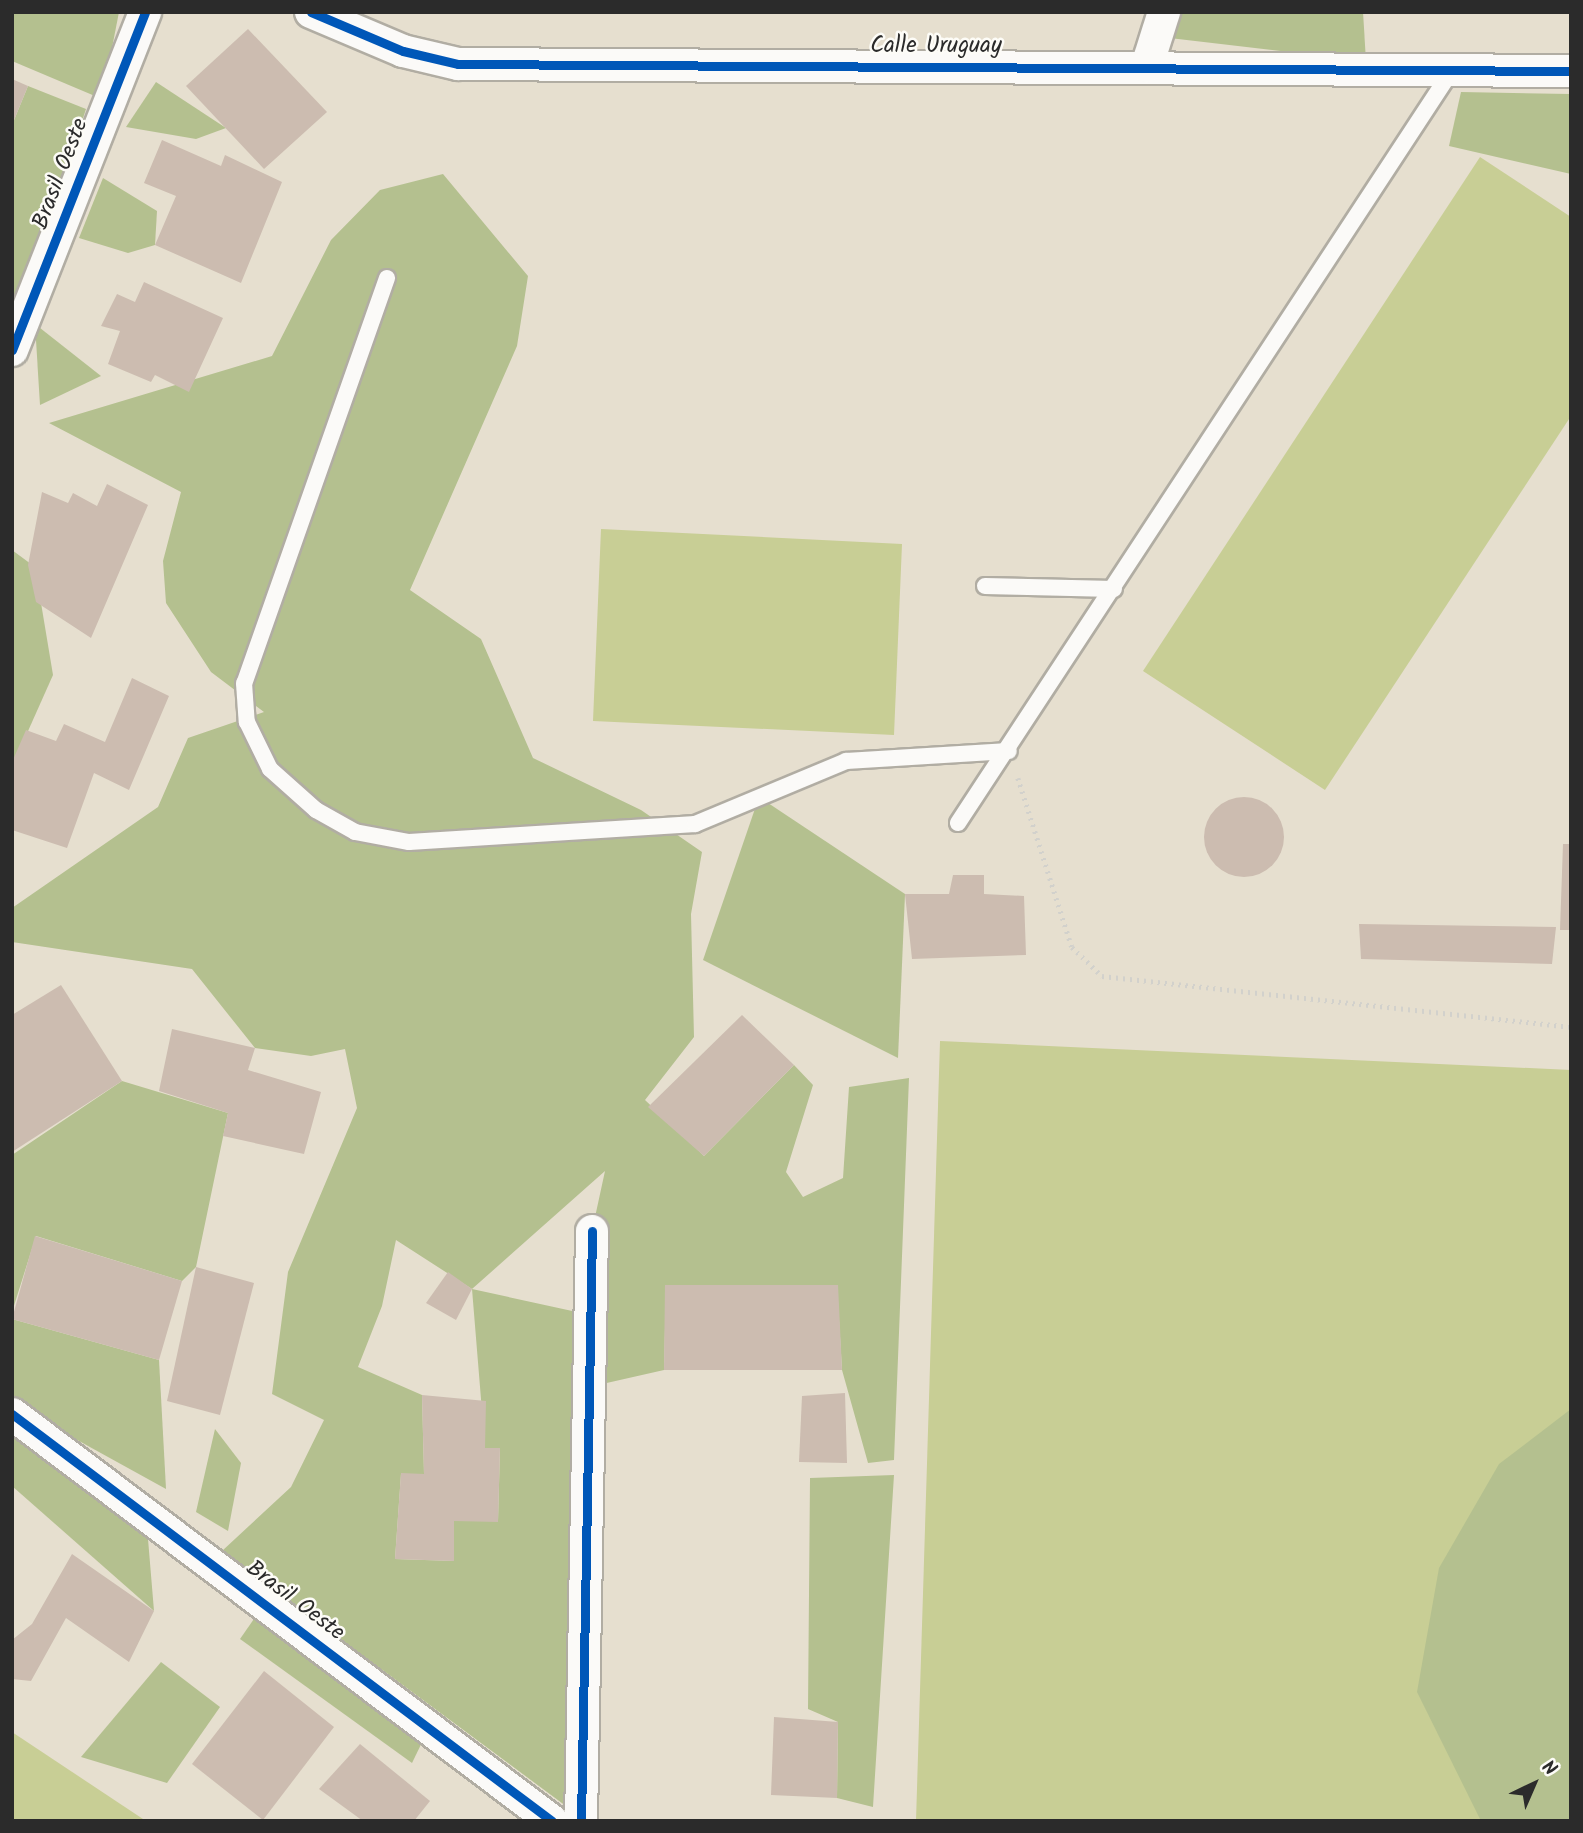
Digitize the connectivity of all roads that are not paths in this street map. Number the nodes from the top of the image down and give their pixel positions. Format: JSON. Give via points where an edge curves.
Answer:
{"nodes":[{"id":1,"x":145,"y":12,"type":"edge"},
{"id":2,"x":311,"y":12,"type":"edge"},
{"id":3,"x":1164,"y":12,"type":"edge"},
{"id":4,"x":1147,"y":65,"type":"junction"},
{"id":5,"x":1452,"y":70,"type":"junction"},
{"id":6,"x":1571,"y":71,"type":"edge"},
{"id":7,"x":387,"y":278,"type":"dead end"},
{"id":8,"x":12,"y":350,"type":"edge"},
{"id":9,"x":985,"y":586,"type":"dead end"},
{"id":10,"x":1114,"y":589,"type":"junction"},
{"id":11,"x":1009,"y":751,"type":"junction"},
{"id":12,"x":958,"y":823,"type":"dead end"},
{"id":13,"x":592,"y":1231,"type":"dead end"},
{"id":14,"x":12,"y":1414,"type":"edge"},
{"id":15,"x":552,"y":1821,"type":"edge"},
{"id":16,"x":581,"y":1821,"type":"edge"}],
"edges":[{"from":1,"to":8,"type":"street","name":"Brasil Oeste"},
{"from":2,"to":4,"type":"street","name":"Calle Uruguay","via":[[403,51],[458,64]]},
{"from":3,"to":4,"type":"street"},
{"from":4,"to":5,"type":"street","name":"Calle Uruguay"},
{"from":5,"to":6,"type":"street","name":"Calle Uruguay"},
{"from":5,"to":10,"type":"lane"},
{"from":7,"to":11,"type":"lane","via":[[244,682],[247,722],[270,769],[316,810],[355,832],[409,842],[695,824],[846,761]]},
{"from":9,"to":10,"type":"lane"},
{"from":10,"to":11,"type":"lane"},
{"from":11,"to":12,"type":"lane"},
{"from":13,"to":16,"type":"street"},
{"from":14,"to":15,"type":"street","name":"Brasil Oeste"}]}
